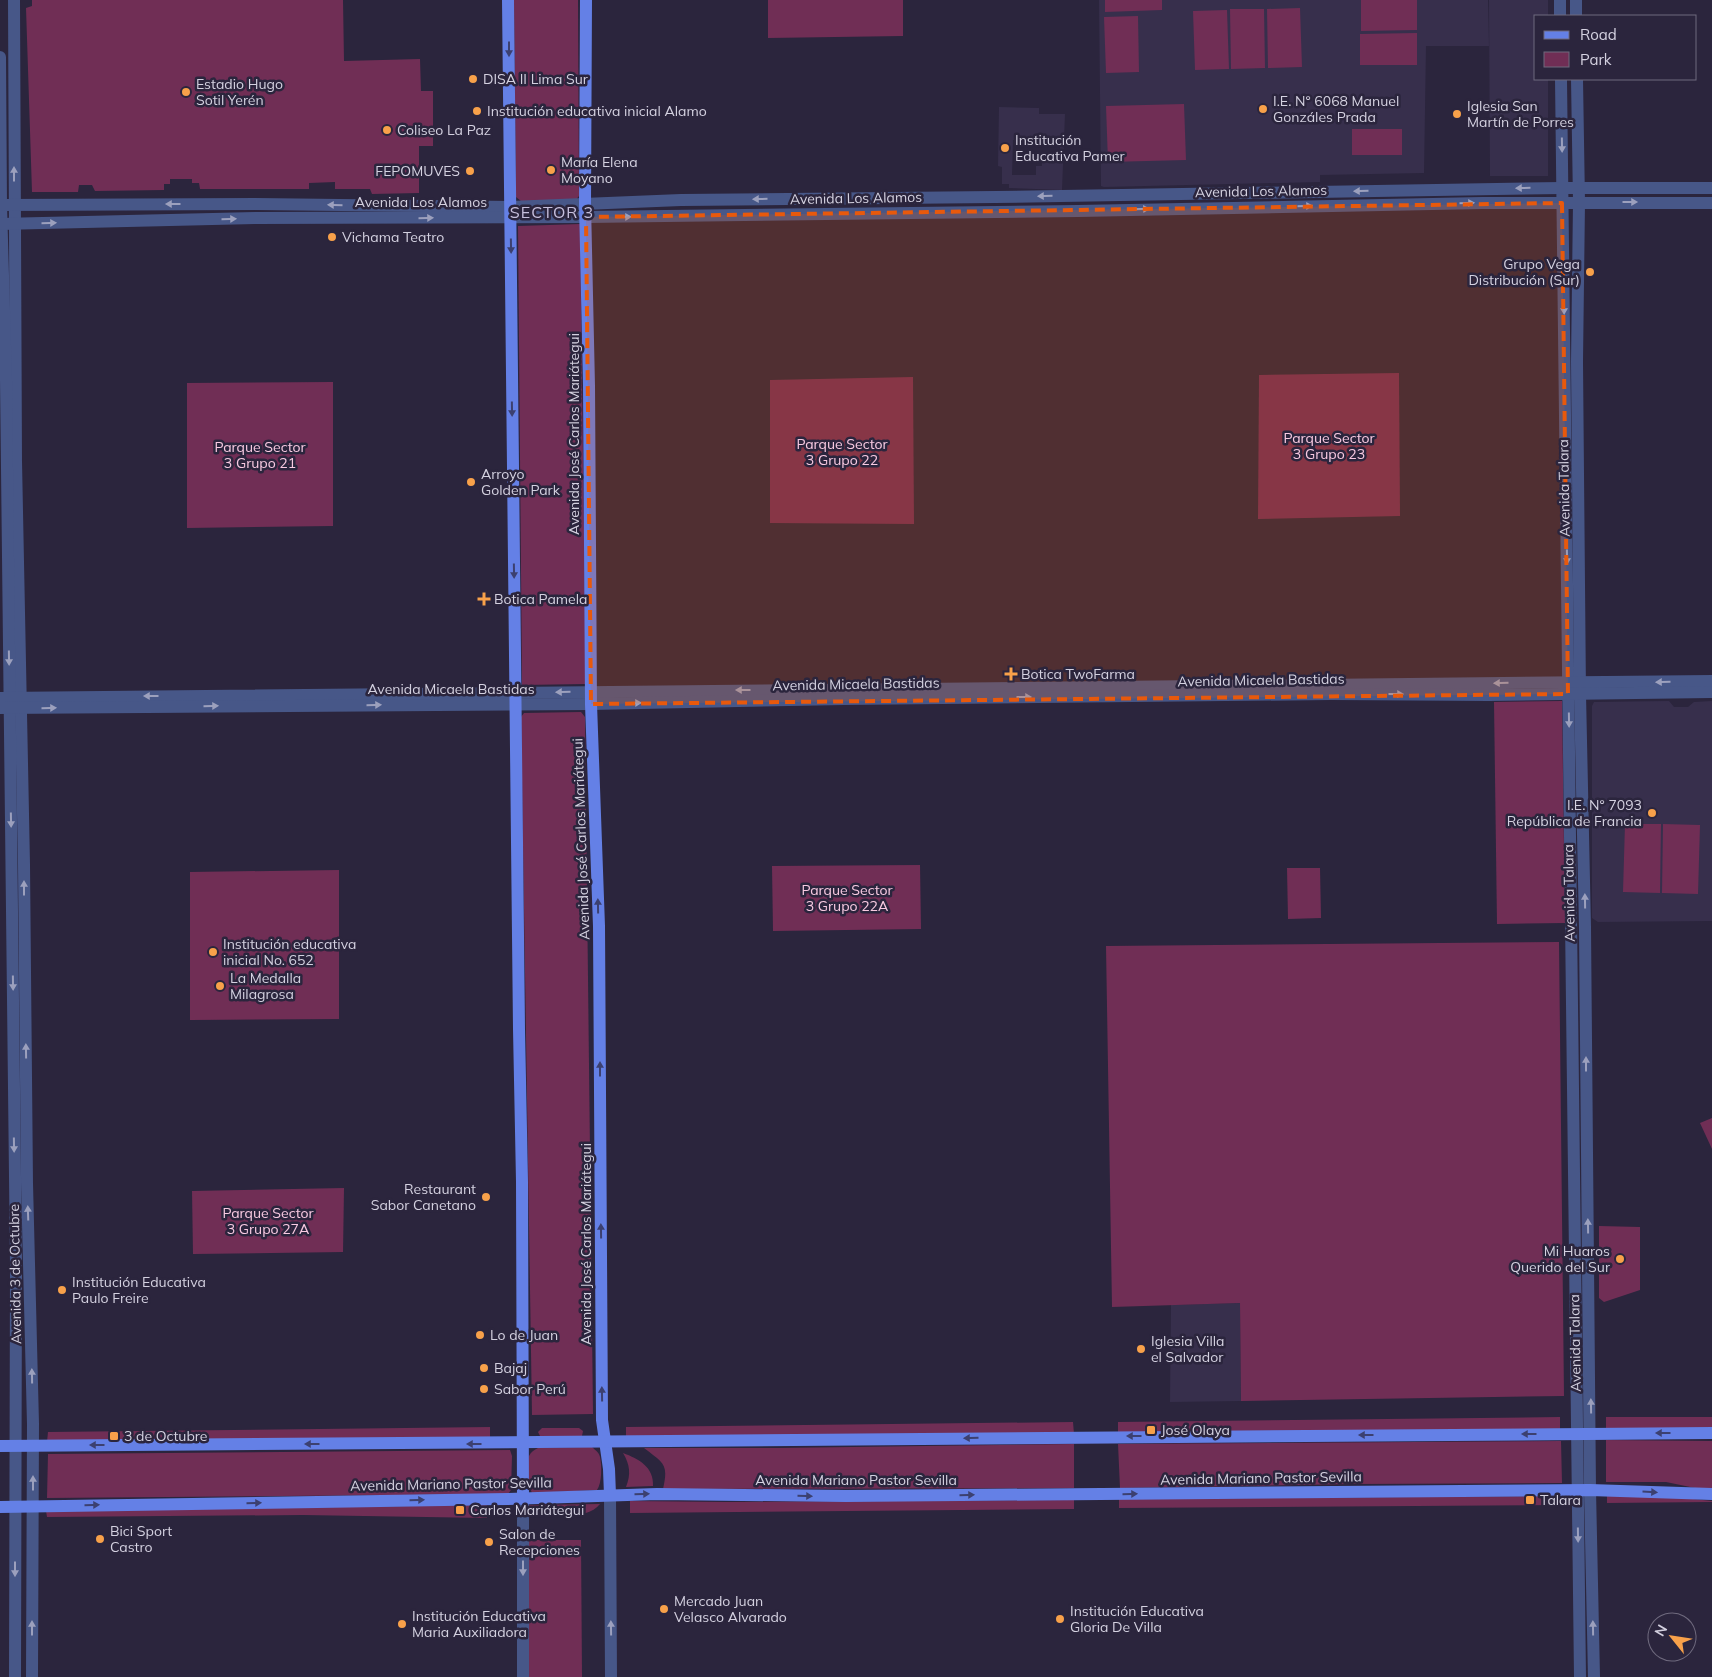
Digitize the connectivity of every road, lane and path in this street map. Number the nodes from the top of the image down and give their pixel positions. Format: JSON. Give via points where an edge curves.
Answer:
{"nodes":[{"id":1,"x":14,"y":0,"type":"edge"},
{"id":2,"x":508,"y":0,"type":"edge"},
{"id":3,"x":586,"y":0,"type":"edge"},
{"id":4,"x":1560,"y":0,"type":"edge"},
{"id":5,"x":1576,"y":0,"type":"edge"},
{"id":6,"x":1560,"y":15,"type":"edge"},
{"id":7,"x":1576,"y":15,"type":"edge"},
{"id":8,"x":0,"y":57,"type":"edge"},
{"id":9,"x":1561,"y":80,"type":"edge"},
{"id":10,"x":1577,"y":80,"type":"edge"},
{"id":11,"x":1562,"y":188,"type":"junction"},
{"id":12,"x":1578,"y":188,"type":"junction"},
{"id":13,"x":1712,"y":188,"type":"edge"},
{"id":14,"x":1579,"y":202,"type":"junction"},
{"id":15,"x":1562,"y":203,"type":"junction"},
{"id":16,"x":1712,"y":203,"type":"edge"},
{"id":17,"x":0,"y":205,"type":"edge"},
{"id":18,"x":15,"y":205,"type":"junction"},
{"id":19,"x":586,"y":211,"type":"junction"},
{"id":20,"x":401,"y":212,"type":"junction"},
{"id":21,"x":511,"y":212,"type":"junction"},
{"id":22,"x":15,"y":223,"type":"junction"},
{"id":23,"x":1,"y":224,"type":"edge"},
{"id":24,"x":1712,"y":681,"type":"edge"},
{"id":25,"x":1574,"y":688,"type":"junction"},
{"id":26,"x":1712,"y":692,"type":"edge"},
{"id":27,"x":591,"y":698,"type":"junction"},
{"id":28,"x":515,"y":699,"type":"junction"},
{"id":29,"x":10,"y":703,"type":"edge"},
{"id":30,"x":1577,"y":1433,"type":"junction"},
{"id":31,"x":1591,"y":1433,"type":"junction"},
{"id":32,"x":1712,"y":1433,"type":"edge"},
{"id":33,"x":606,"y":1442,"type":"junction"},
{"id":34,"x":523,"y":1443,"type":"junction"},
{"id":35,"x":0,"y":1446,"type":"edge"},
{"id":36,"x":17,"y":1446,"type":"junction"},
{"id":37,"x":33,"y":1446,"type":"junction"},
{"id":38,"x":1577,"y":1490,"type":"junction"},
{"id":39,"x":1590,"y":1490,"type":"junction"},
{"id":40,"x":1712,"y":1494,"type":"edge"},
{"id":41,"x":610,"y":1495,"type":"junction"},
{"id":42,"x":524,"y":1499,"type":"junction"},
{"id":43,"x":33,"y":1506,"type":"junction"},
{"id":44,"x":0,"y":1507,"type":"edge"},
{"id":45,"x":15,"y":1507,"type":"junction"},
{"id":46,"x":15,"y":1677,"type":"edge"},
{"id":47,"x":32,"y":1677,"type":"edge"},
{"id":48,"x":523,"y":1677,"type":"edge"},
{"id":49,"x":611,"y":1677,"type":"edge"},
{"id":50,"x":1580,"y":1677,"type":"edge"},
{"id":51,"x":1594,"y":1677,"type":"edge"}],
"edges":[{"from":18,"to":1,"type":"street","name":"Avenida 3 de Octubre","one_way":true},
{"from":2,"to":21,"type":"main road","one_way":true},
{"from":3,"to":19,"type":"main road","name":"Avenida José Carlos Mariátegui"},
{"from":4,"to":6,"type":"street"},
{"from":5,"to":7,"type":"street"},
{"from":8,"to":17,"type":"street","name":"Avenida 3 de Octubre"},
{"from":9,"to":11,"type":"street","name":"Avenida Talara","one_way":true},
{"from":10,"to":12,"type":"street","name":"Avenida Talara"},
{"from":11,"to":12,"type":"street","name":"Avenida Los Alamos"},
{"from":11,"to":15,"type":"street","name":"Avenida Talara"},
{"from":11,"to":19,"type":"street","name":"Avenida Los Alamos","one_way":true,"via":[[681,200]]},
{"from":12,"to":13,"type":"street","name":"Avenida Los Alamos"},
{"from":12,"to":14,"type":"street","name":"Avenida Talara"},
{"from":14,"to":15,"type":"street","name":"Avenida Los Alamos"},
{"from":14,"to":16,"type":"street","name":"Avenida Los Alamos","one_way":true},
{"from":14,"to":25,"type":"street","name":"Avenida Talara"},
{"from":19,"to":15,"type":"street","name":"Avenida Los Alamos","one_way":true,"via":[[1078,211]]},
{"from":15,"to":25,"type":"street","name":"Avenida Talara","one_way":true},
{"from":17,"to":18,"type":"street","name":"Avenida Los Alamos"},
{"from":17,"to":23,"type":"street","name":"Avenida 3 de Octubre"},
{"from":20,"to":18,"type":"street","name":"Avenida Los Alamos","one_way":true,"via":[[256,204]]},
{"from":18,"to":22,"type":"street","name":"Avenida 3 de Octubre"},
{"from":19,"to":21,"type":"street","name":"Avenida Los Alamos"},
{"from":19,"to":27,"type":"main road","name":"Avenida José Carlos Mariátegui"},
{"from":20,"to":21,"type":"street","name":"Avenida Los Alamos"},
{"from":22,"to":20,"type":"street","name":"Avenida Los Alamos","one_way":true},
{"from":21,"to":28,"type":"main road","one_way":true},
{"from":22,"to":23,"type":"street","name":"Avenida Los Alamos"},
{"from":22,"to":29,"type":"street","name":"Avenida 3 de Octubre","via":[[16,462]]},
{"from":23,"to":29,"type":"street","name":"Avenida 3 de Octubre","one_way":true},
{"from":24,"to":25,"type":"street","name":"Avenida Micaela Bastidas","one_way":true},
{"from":25,"to":26,"type":"street","name":"Avenida Micaela Bastidas"},
{"from":25,"to":27,"type":"street","name":"Avenida Micaela Bastidas","via":[[1331,694]]},
{"from":25,"to":30,"type":"street","name":"Avenida Talara","one_way":true},
{"from":31,"to":25,"type":"street","name":"Avenida Talara","one_way":true,"via":[[1585,917]]},
{"from":27,"to":28,"type":"street","name":"Avenida Micaela Bastidas"},
{"from":33,"to":27,"type":"main road","name":"Avenida José Carlos Mariátegui","one_way":true,"via":[[602,1411],[598,869]]},
{"from":28,"to":29,"type":"street","name":"Avenida Micaela Bastidas"},
{"from":28,"to":34,"type":"main road"},
{"from":29,"to":36,"type":"street","name":"Avenida 3 de Octubre","one_way":true},
{"from":37,"to":29,"type":"street","name":"Avenida 3 de Octubre","one_way":true,"via":[[24,864]]},
{"from":30,"to":31,"type":"main road"},
{"from":30,"to":33,"type":"main road","one_way":true},
{"from":30,"to":38,"type":"street","name":"Avenida Talara"},
{"from":32,"to":31,"type":"main road","one_way":true},
{"from":31,"to":39,"type":"street","name":"Avenida Talara"},
{"from":33,"to":34,"type":"main road"},
{"from":33,"to":41,"type":"main road","name":"Avenida José Carlos Mariátegui"},
{"from":34,"to":37,"type":"main road","one_way":true},
{"from":34,"to":42,"type":"main road"},
{"from":35,"to":36,"type":"main road"},
{"from":36,"to":37,"type":"main road"},
{"from":36,"to":45,"type":"street","name":"Avenida 3 de Octubre"},
{"from":43,"to":37,"type":"street","name":"Avenida 3 de Octubre","one_way":true},
{"from":38,"to":39,"type":"main road","name":"Avenida Mariano Pastor Sevilla"},
{"from":41,"to":38,"type":"main road","name":"Avenida Mariano Pastor Sevilla","one_way":true},
{"from":38,"to":50,"type":"street","name":"Avenida Talara","one_way":true},
{"from":39,"to":40,"type":"main road","name":"Avenida Mariano Pastor Sevilla","one_way":true},
{"from":51,"to":39,"type":"street","name":"Avenida Talara","one_way":true},
{"from":41,"to":42,"type":"main road","name":"Avenida Mariano Pastor Sevilla"},
{"from":49,"to":41,"type":"street","name":"Avenida José Carlos Mariátegui","one_way":true},
{"from":43,"to":42,"type":"main road","name":"Avenida Mariano Pastor Sevilla","one_way":true},
{"from":42,"to":48,"type":"street","one_way":true},
{"from":43,"to":45,"type":"main road","name":"Avenida Mariano Pastor Sevilla"},
{"from":47,"to":43,"type":"street","name":"Avenida 3 de Octubre","one_way":true},
{"from":44,"to":45,"type":"main road","name":"Avenida Mariano Pastor Sevilla"},
{"from":45,"to":46,"type":"street","name":"Avenida 3 de Octubre","one_way":true}]}
